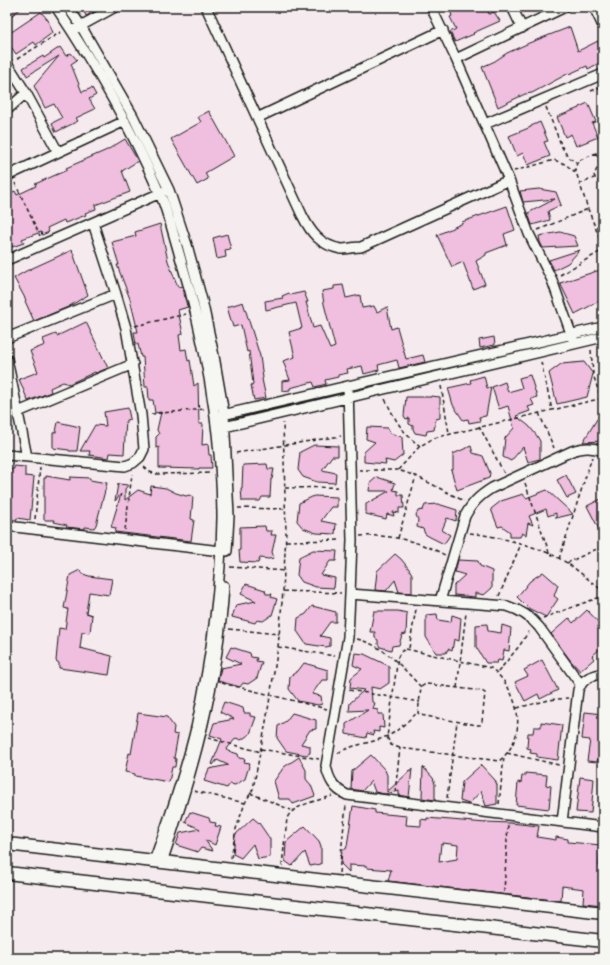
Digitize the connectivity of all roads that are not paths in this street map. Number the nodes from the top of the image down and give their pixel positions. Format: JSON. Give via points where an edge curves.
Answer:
{"nodes":[{"id":1,"x":56,"y":7,"type":"edge"},
{"id":2,"x":68,"y":7,"type":"edge"},
{"id":3,"x":114,"y":7,"type":"edge"},
{"id":4,"x":206,"y":7,"type":"edge"},
{"id":5,"x":431,"y":7,"type":"edge"},
{"id":6,"x":512,"y":7,"type":"edge"},
{"id":7,"x":565,"y":7,"type":"edge"},
{"id":8,"x":594,"y":7,"type":"edge"},
{"id":9,"x":603,"y":26,"type":"edge"},
{"id":10,"x":74,"y":28,"type":"junction"},
{"id":11,"x":522,"y":28,"type":"junction"},
{"id":12,"x":443,"y":30,"type":"junction"},
{"id":13,"x":456,"y":60,"type":"junction"},
{"id":14,"x":8,"y":64,"type":"edge"},
{"id":15,"x":603,"y":74,"type":"edge"},
{"id":16,"x":26,"y":93,"type":"junction"},
{"id":17,"x":7,"y":110,"type":"edge"},
{"id":18,"x":257,"y":118,"type":"junction"},
{"id":19,"x":125,"y":122,"type":"junction"},
{"id":20,"x":485,"y":124,"type":"junction"},
{"id":21,"x":58,"y":152,"type":"junction"},
{"id":22,"x":9,"y":175,"type":"edge"},
{"id":23,"x":508,"y":177,"type":"junction"},
{"id":24,"x":165,"y":192,"type":"junction"},
{"id":25,"x":93,"y":223,"type":"junction"},
{"id":26,"x":7,"y":260,"type":"edge"},
{"id":27,"x":116,"y":294,"type":"junction"},
{"id":28,"x":603,"y":327,"type":"edge"},
{"id":29,"x":572,"y":334,"type":"junction"},
{"id":30,"x":603,"y":337,"type":"edge"},
{"id":31,"x":7,"y":338,"type":"edge"},
{"id":32,"x":575,"y":344,"type":"junction"},
{"id":33,"x":7,"y":359,"type":"edge"},
{"id":34,"x":133,"y":364,"type":"junction"},
{"id":35,"x":348,"y":386,"type":"junction"},
{"id":36,"x":348,"y":398,"type":"junction"},
{"id":37,"x":18,"y":412,"type":"junction"},
{"id":38,"x":217,"y":413,"type":"junction"},
{"id":39,"x":221,"y":428,"type":"junction"},
{"id":40,"x":599,"y":449,"type":"edge"},
{"id":41,"x":7,"y":455,"type":"edge"},
{"id":42,"x":27,"y":457,"type":"junction"},
{"id":43,"x":7,"y":526,"type":"edge"},
{"id":44,"x":221,"y":551,"type":"junction"},
{"id":45,"x":350,"y":594,"type":"junction"},
{"id":46,"x":440,"y":601,"type":"junction"},
{"id":47,"x":603,"y":673,"type":"edge"},
{"id":48,"x":580,"y":684,"type":"junction"},
{"id":49,"x":562,"y":822,"type":"junction"},
{"id":50,"x":603,"y":827,"type":"edge"},
{"id":51,"x":8,"y":845,"type":"edge"},
{"id":52,"x":158,"y":862,"type":"junction"},
{"id":53,"x":7,"y":873,"type":"edge"},
{"id":54,"x":603,"y":913,"type":"edge"},
{"id":55,"x":603,"y":941,"type":"edge"}],
"edges":[{"from":1,"to":10,"type":"street"},
{"from":2,"to":10,"type":"street"},
{"from":3,"to":10,"type":"street"},
{"from":4,"to":18,"type":"street"},
{"from":5,"to":12,"type":"street"},
{"from":6,"to":11,"type":"street"},
{"from":7,"to":11,"type":"street"},
{"from":8,"to":9,"type":"street"},
{"from":10,"to":19,"type":"street"},
{"from":10,"to":24,"type":"street","via":[[133,116]]},
{"from":11,"to":13,"type":"street"},
{"from":12,"to":13,"type":"street"},
{"from":12,"to":18,"type":"street"},
{"from":13,"to":20,"type":"street"},
{"from":14,"to":16,"type":"street"},
{"from":15,"to":20,"type":"street"},
{"from":16,"to":17,"type":"street"},
{"from":16,"to":21,"type":"street"},
{"from":18,"to":23,"type":"street","via":[[310,231],[324,243],[342,249],[361,247]]},
{"from":19,"to":21,"type":"street"},
{"from":19,"to":24,"type":"street"},
{"from":20,"to":23,"type":"street"},
{"from":21,"to":22,"type":"street"},
{"from":23,"to":29,"type":"street","via":[[529,234],[552,280]]},
{"from":24,"to":25,"type":"street"},
{"from":24,"to":38,"type":"street"},
{"from":24,"to":38,"type":"street","via":[[187,245],[202,300],[214,356]]},
{"from":25,"to":26,"type":"street"},
{"from":25,"to":27,"type":"street"},
{"from":27,"to":31,"type":"street"},
{"from":27,"to":34,"type":"street"},
{"from":28,"to":29,"type":"street"},
{"from":29,"to":32,"type":"street"},
{"from":29,"to":35,"type":"street"},
{"from":30,"to":32,"type":"street"},
{"from":32,"to":36,"type":"street"},
{"from":33,"to":37,"type":"street"},
{"from":34,"to":37,"type":"street"},
{"from":34,"to":42,"type":"street","via":[[144,448],[137,460],[125,466]]},
{"from":35,"to":36,"type":"street"},
{"from":35,"to":38,"type":"street"},
{"from":36,"to":39,"type":"street"},
{"from":36,"to":45,"type":"street","via":[[352,538]]},
{"from":37,"to":42,"type":"street"},
{"from":38,"to":39,"type":"street"},
{"from":39,"to":44,"type":"street"},
{"from":39,"to":52,"type":"street","via":[[226,454],[228,508],[220,628],[201,736],[186,789]]},
{"from":40,"to":46,"type":"street","via":[[583,448],[572,451],[480,495],[471,504],[465,516]]},
{"from":41,"to":42,"type":"street"},
{"from":43,"to":44,"type":"street"},
{"from":44,"to":52,"type":"street","via":[[212,641],[199,715]]},
{"from":45,"to":46,"type":"street"},
{"from":45,"to":49,"type":"street","via":[[348,637],[326,766],[328,777],[334,786],[344,794]]},
{"from":46,"to":48,"type":"street","via":[[507,606],[516,609],[534,620]]},
{"from":47,"to":48,"type":"street","via":[[591,676]]},
{"from":48,"to":49,"type":"street"},
{"from":49,"to":50,"type":"street"},
{"from":51,"to":52,"type":"street"},
{"from":52,"to":54,"type":"street"},
{"from":53,"to":55,"type":"street"}]}
